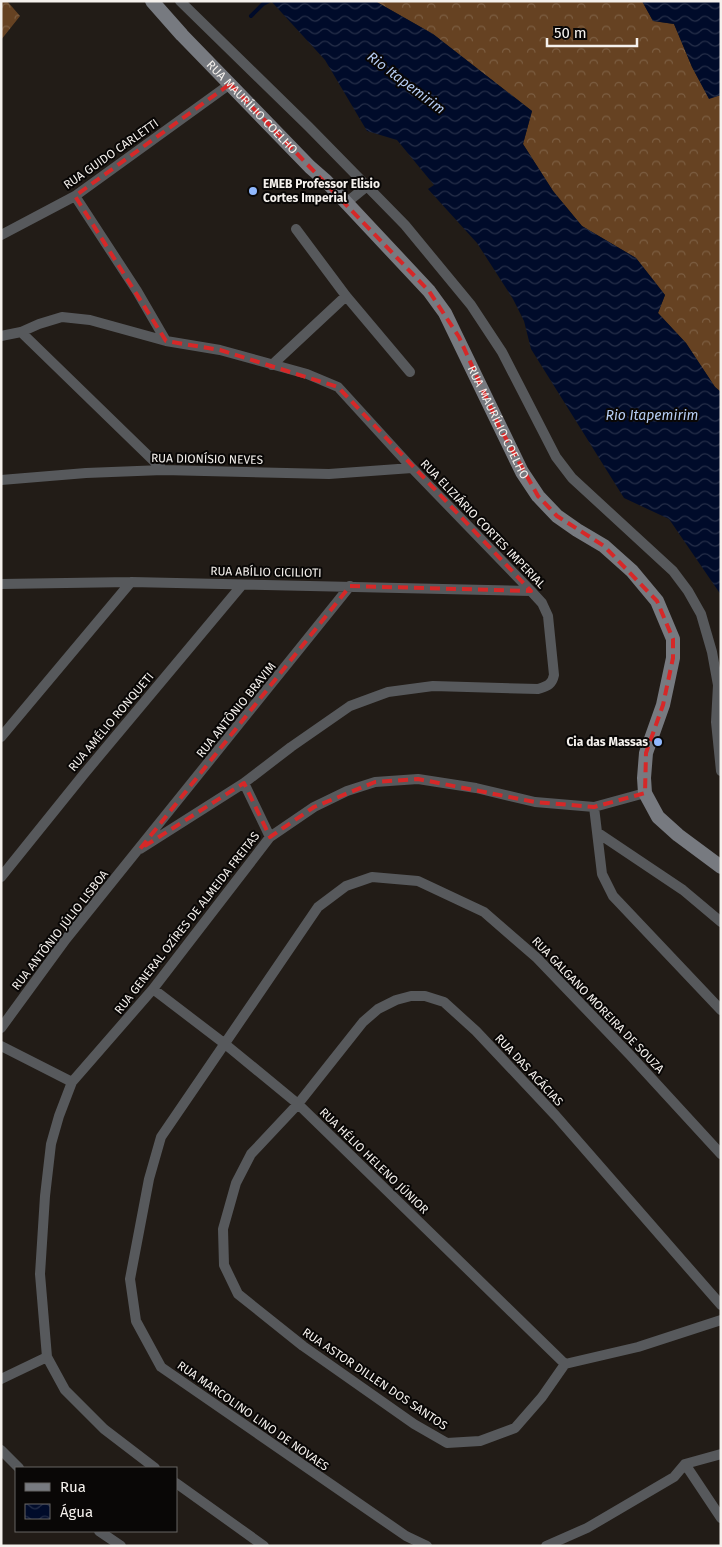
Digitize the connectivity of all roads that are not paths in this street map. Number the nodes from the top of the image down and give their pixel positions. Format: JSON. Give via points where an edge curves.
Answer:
{"nodes":[{"id":1,"x":152,"y":1,"type":"edge"},
{"id":2,"x":180,"y":1,"type":"edge"},
{"id":3,"x":230,"y":84,"type":"junction"},
{"id":4,"x":367,"y":186,"type":"junction"},
{"id":5,"x":75,"y":196,"type":"junction"},
{"id":6,"x":346,"y":203,"type":"junction"},
{"id":7,"x":296,"y":229,"type":"dead end"},
{"id":8,"x":1,"y":235,"type":"edge"},
{"id":9,"x":346,"y":296,"type":"junction"},
{"id":10,"x":21,"y":332,"type":"junction"},
{"id":11,"x":1,"y":336,"type":"edge"},
{"id":12,"x":166,"y":341,"type":"junction"},
{"id":13,"x":272,"y":365,"type":"junction"},
{"id":14,"x":410,"y":372,"type":"dead end"},
{"id":15,"x":412,"y":468,"type":"junction"},
{"id":16,"x":163,"y":470,"type":"junction"},
{"id":17,"x":1,"y":480,"type":"edge"},
{"id":18,"x":131,"y":582,"type":"junction"},
{"id":19,"x":1,"y":584,"type":"edge"},
{"id":20,"x":242,"y":585,"type":"junction"},
{"id":21,"x":350,"y":586,"type":"junction"},
{"id":22,"x":531,"y":591,"type":"junction"},
{"id":23,"x":1,"y":737,"type":"edge"},
{"id":24,"x":721,"y":771,"type":"edge"},
{"id":25,"x":244,"y":784,"type":"junction"},
{"id":26,"x":645,"y":793,"type":"junction"},
{"id":27,"x":594,"y":806,"type":"junction"},
{"id":28,"x":598,"y":833,"type":"junction"},
{"id":29,"x":270,"y":837,"type":"junction"},
{"id":30,"x":140,"y":849,"type":"junction"},
{"id":31,"x":721,"y":867,"type":"edge"},
{"id":32,"x":1,"y":877,"type":"edge"},
{"id":33,"x":721,"y":922,"type":"edge"},
{"id":34,"x":153,"y":989,"type":"junction"},
{"id":35,"x":721,"y":1010,"type":"edge"},
{"id":36,"x":1,"y":1028,"type":"edge"},
{"id":37,"x":225,"y":1044,"type":"junction"},
{"id":38,"x":1,"y":1046,"type":"edge"},
{"id":39,"x":72,"y":1082,"type":"junction"},
{"id":40,"x":298,"y":1104,"type":"junction"},
{"id":41,"x":721,"y":1154,"type":"edge"},
{"id":42,"x":721,"y":1304,"type":"edge"},
{"id":43,"x":721,"y":1320,"type":"edge"},
{"id":44,"x":47,"y":1357,"type":"junction"},
{"id":45,"x":565,"y":1364,"type":"junction"},
{"id":46,"x":1,"y":1379,"type":"edge"},
{"id":47,"x":1,"y":1450,"type":"edge"},
{"id":48,"x":721,"y":1454,"type":"edge"},
{"id":49,"x":685,"y":1464,"type":"junction"},
{"id":50,"x":18,"y":1467,"type":"edge"},
{"id":51,"x":154,"y":1467,"type":"edge"},
{"id":52,"x":178,"y":1484,"type":"edge"},
{"id":53,"x":721,"y":1518,"type":"edge"},
{"id":54,"x":100,"y":1532,"type":"edge"},
{"id":55,"x":121,"y":1546,"type":"edge"},
{"id":56,"x":264,"y":1546,"type":"edge"},
{"id":57,"x":428,"y":1546,"type":"edge"},
{"id":58,"x":546,"y":1546,"type":"edge"}],
"edges":[{"from":1,"to":3,"type":"main road","name":"RUA MAURÍLIO COELHO"},
{"from":2,"to":4,"type":"street"},
{"from":3,"to":5,"type":"street","name":"RUA GUIDO CARLETTI"},
{"from":3,"to":6,"type":"main road","name":"RUA MAURÍLIO COELHO"},
{"from":4,"to":6,"type":"street"},
{"from":4,"to":24,"type":"street","via":[[405,225],[471,305],[502,352],[556,457],[572,478],[673,571],[688,591],[700,614],[714,660]]},
{"from":5,"to":8,"type":"street","name":"RUA GUIDO CARLETTI"},
{"from":5,"to":12,"type":"street"},
{"from":6,"to":26,"type":"main road","name":"RUA MAURÍLIO COELHO","via":[[445,313],[522,472],[538,496],[557,516],[604,546],[632,571],[657,602],[673,639],[673,658],[663,704],[646,753]]},
{"from":7,"to":9,"type":"street"},
{"from":9,"to":13,"type":"street"},
{"from":9,"to":14,"type":"street"},
{"from":10,"to":11,"type":"street","name":"RUA ELIZIÁRIO CORTES IMPERIAL"},
{"from":10,"to":12,"type":"street","name":"RUA ELIZIÁRIO CORTES IMPERIAL","via":[[62,317],[90,320]]},
{"from":10,"to":16,"type":"street"},
{"from":12,"to":13,"type":"street","name":"RUA ELIZIÁRIO CORTES IMPERIAL","via":[[220,350]]},
{"from":13,"to":15,"type":"street","name":"RUA ELIZIÁRIO CORTES IMPERIAL","via":[[307,374],[338,387]]},
{"from":15,"to":16,"type":"street","name":"RUA DIONÍSIO NEVES","via":[[329,474]]},
{"from":15,"to":22,"type":"street","name":"RUA ELIZIÁRIO CORTES IMPERIAL"},
{"from":16,"to":17,"type":"street","name":"RUA DIONÍSIO NEVES"},
{"from":18,"to":19,"type":"street","name":"RUA ABÍLIO CICILIOTI"},
{"from":18,"to":20,"type":"street","name":"RUA ABÍLIO CICILIOTI"},
{"from":18,"to":23,"type":"street"},
{"from":20,"to":21,"type":"street","name":"RUA ABÍLIO CICILIOTI"},
{"from":20,"to":32,"type":"street","name":"RUA AMÉLIO RONQUETI"},
{"from":21,"to":22,"type":"street","name":"RUA ABÍLIO CICILIOTI"},
{"from":21,"to":30,"type":"street","name":"RUA ANTÔNIO BRAVIM"},
{"from":22,"to":25,"type":"street","name":"RUA ELIZIÁRIO CORTES IMPERIAL","via":[[548,616],[554,675],[548,686],[538,689],[432,686],[388,692],[350,706]]},
{"from":25,"to":29,"type":"street"},
{"from":25,"to":30,"type":"street","name":"RUA ELIZIÁRIO CORTES IMPERIAL"},
{"from":26,"to":27,"type":"street","name":"RUA GENERAL OZÍRES DE ALMEIDA FREITAS"},
{"from":26,"to":31,"type":"main road","name":"RUA MAURÍLIO COELHO","via":[[658,817]]},
{"from":27,"to":28,"type":"street"},
{"from":27,"to":29,"type":"street","name":"RUA GENERAL OZÍRES DE ALMEIDA FREITAS","via":[[535,802],[418,779],[375,782],[314,807]]},
{"from":28,"to":33,"type":"street","via":[[683,890]]},
{"from":28,"to":35,"type":"street","via":[[602,874],[613,896]]},
{"from":29,"to":34,"type":"street","name":"RUA GENERAL OZÍRES DE ALMEIDA FREITAS"},
{"from":30,"to":36,"type":"street","name":"RUA ANTÔNIO JÚLIO LISBOA","via":[[66,939]]},
{"from":34,"to":37,"type":"street","name":"RUA HÉLIO HELENO JÚNIOR"},
{"from":34,"to":39,"type":"street","name":"RUA GENERAL OZÍRES DE ALMEIDA FREITAS"},
{"from":37,"to":40,"type":"street","name":"RUA HÉLIO HELENO JÚNIOR"},
{"from":37,"to":41,"type":"street","name":"RUA GALGANO MOREIRA DE SOUZA","via":[[318,907],[346,886],[372,877],[418,881],[484,912],[538,958]]},
{"from":37,"to":57,"type":"street","name":"RUA MARCOLINO LINO DE NOVAES","via":[[161,1137],[148,1179],[130,1279],[136,1322],[161,1367],[406,1536]]},
{"from":38,"to":39,"type":"street"},
{"from":39,"to":44,"type":"street","name":"RUA GENERAL OZÍRES DE ALMEIDA FREITAS","via":[[51,1144],[45,1196],[40,1274]]},
{"from":40,"to":42,"type":"street","name":"RUA DAS ACÁCIAS","via":[[363,1022],[378,1010],[411,996],[426,996],[444,1002],[476,1031],[556,1116]]},
{"from":40,"to":45,"type":"street","name":"RUA HÉLIO HELENO JÚNIOR"},
{"from":40,"to":45,"type":"street","name":"RUA ASTOR DILLEN DOS SANTOS","via":[[251,1154],[236,1183],[223,1229],[224,1265],[238,1294],[302,1346],[414,1424],[447,1443],[480,1441],[515,1428]]},
{"from":43,"to":45,"type":"street","via":[[638,1347]]},
{"from":44,"to":46,"type":"street"},
{"from":44,"to":51,"type":"street","name":"RUA GENERAL OZÍRES DE ALMEIDA FREITAS","via":[[65,1390],[104,1429]]},
{"from":47,"to":50,"type":"street"},
{"from":48,"to":49,"type":"street"},
{"from":49,"to":53,"type":"street"},
{"from":49,"to":58,"type":"street","via":[[674,1477],[587,1528]]},
{"from":52,"to":56,"type":"street"},
{"from":54,"to":55,"type":"street"}]}
